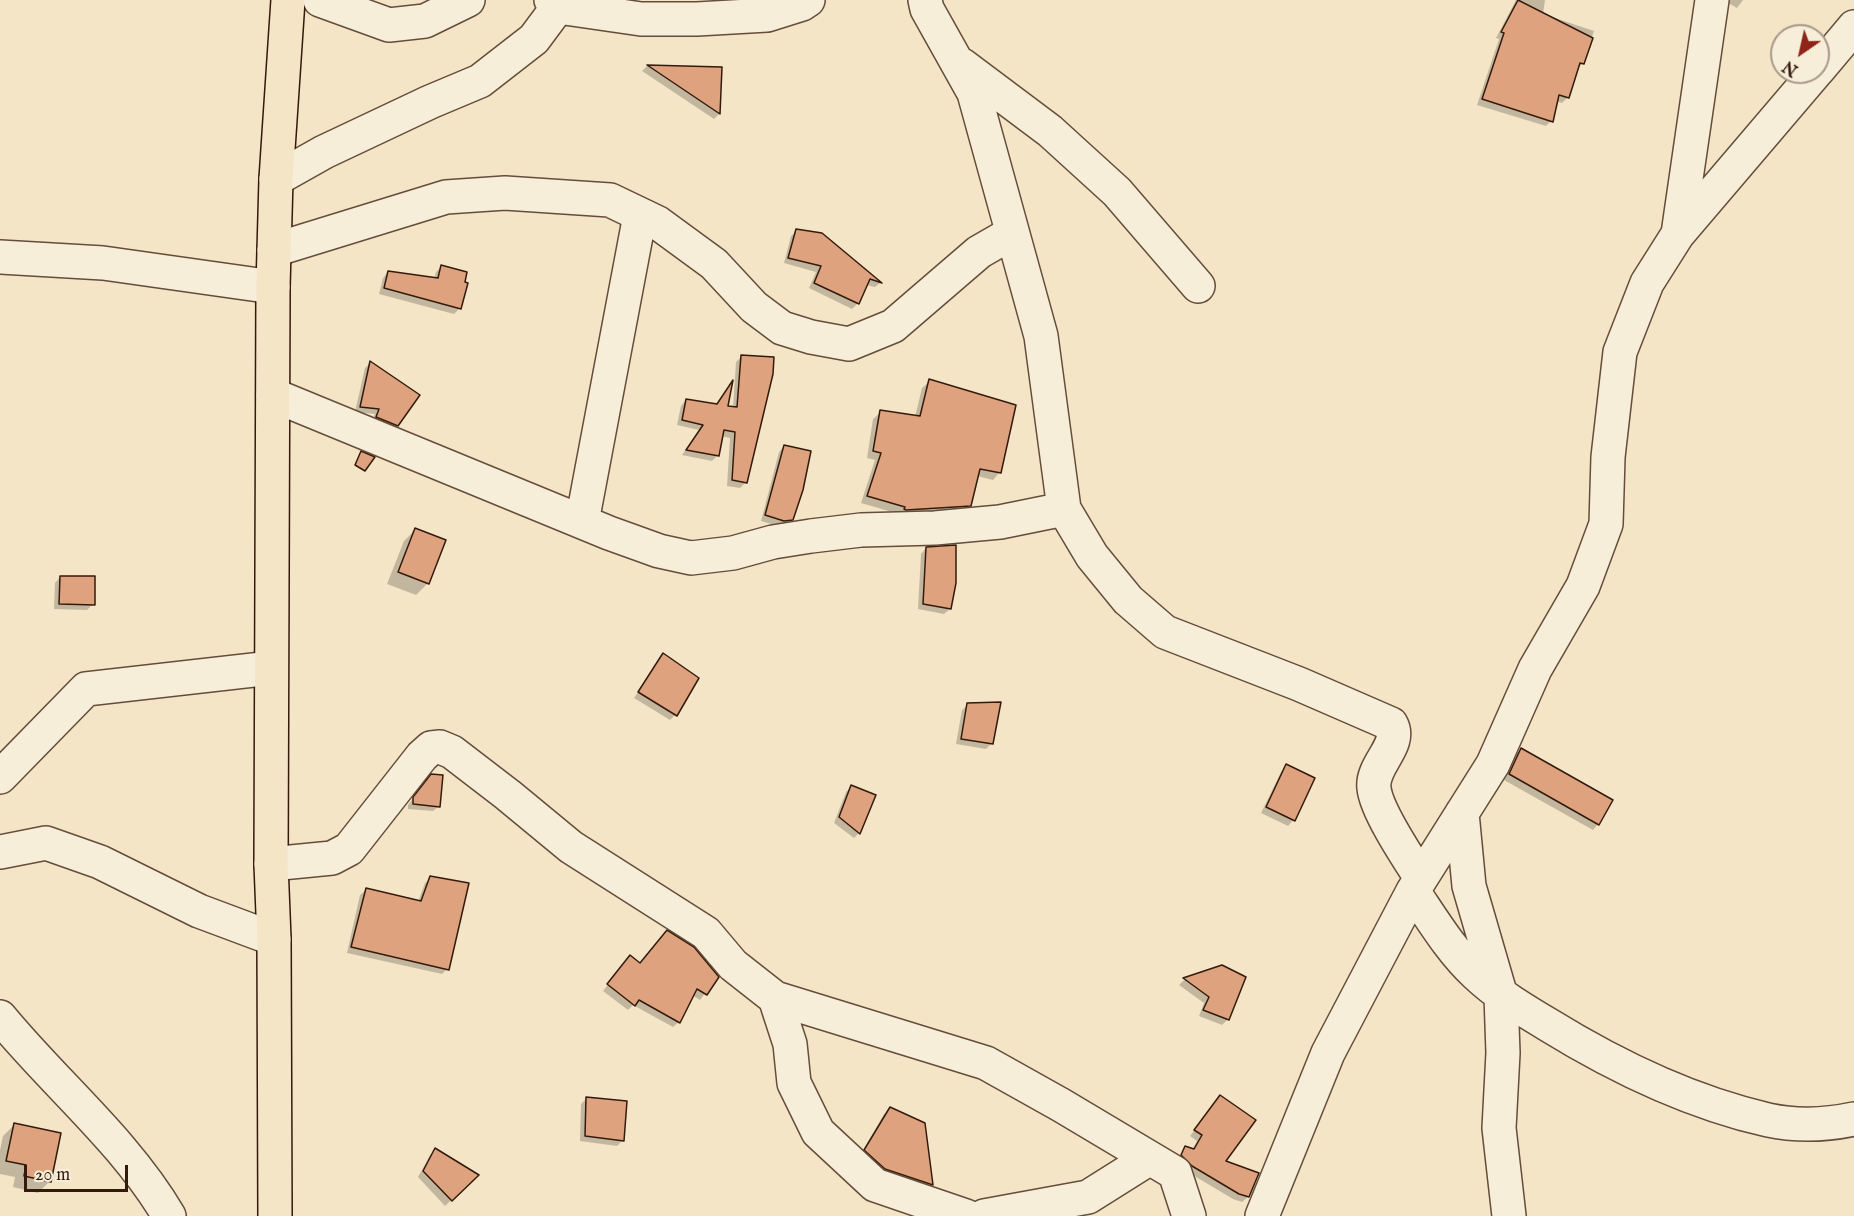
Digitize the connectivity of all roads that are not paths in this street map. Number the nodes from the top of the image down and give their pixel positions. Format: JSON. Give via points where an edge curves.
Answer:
{"nodes":[{"id":1,"x":288,"y":0,"type":"edge"},
{"id":2,"x":320,"y":0,"type":"edge"},
{"id":3,"x":468,"y":0,"type":"edge"},
{"id":4,"x":808,"y":0,"type":"edge"},
{"id":5,"x":1712,"y":0,"type":"edge"},
{"id":6,"x":557,"y":2,"type":"edge"},
{"id":7,"x":931,"y":3,"type":"edge"},
{"id":8,"x":762,"y":8,"type":"edge"},
{"id":9,"x":1854,"y":27,"type":"edge"},
{"id":10,"x":1830,"y":56,"type":"edge"},
{"id":11,"x":954,"y":60,"type":"junction"},
{"id":12,"x":1806,"y":84,"type":"edge"},
{"id":13,"x":276,"y":178,"type":"junction"},
{"id":14,"x":640,"y":215,"type":"junction"},
{"id":15,"x":1011,"y":233,"type":"junction"},
{"id":16,"x":1678,"y":234,"type":"junction"},
{"id":17,"x":274,"y":250,"type":"junction"},
{"id":18,"x":0,"y":257,"type":"edge"},
{"id":19,"x":1198,"y":286,"type":"dead end"},
{"id":20,"x":273,"y":287,"type":"junction"},
{"id":21,"x":273,"y":395,"type":"junction"},
{"id":22,"x":1064,"y":509,"type":"junction"},
{"id":23,"x":582,"y":522,"type":"junction"},
{"id":24,"x":271,"y":668,"type":"junction"},
{"id":25,"x":0,"y":777,"type":"edge"},
{"id":26,"x":1462,"y":813,"type":"junction"},
{"id":27,"x":0,"y":852,"type":"edge"},
{"id":28,"x":271,"y":864,"type":"junction"},
{"id":29,"x":1417,"y":884,"type":"junction"},
{"id":30,"x":274,"y":939,"type":"junction"},
{"id":31,"x":1501,"y":996,"type":"junction"},
{"id":32,"x":775,"y":998,"type":"junction"},
{"id":33,"x":0,"y":1017,"type":"edge"},
{"id":34,"x":1854,"y":1119,"type":"edge"},
{"id":35,"x":1150,"y":1158,"type":"junction"},
{"id":36,"x":169,"y":1216,"type":"edge"},
{"id":37,"x":275,"y":1216,"type":"edge"},
{"id":38,"x":966,"y":1216,"type":"edge"},
{"id":39,"x":984,"y":1216,"type":"edge"},
{"id":40,"x":1189,"y":1216,"type":"edge"},
{"id":41,"x":1262,"y":1216,"type":"edge"},
{"id":42,"x":1509,"y":1216,"type":"edge"}],
"edges":[{"from":1,"to":13,"type":"main road"},
{"from":2,"to":3,"type":"street","via":[[389,25],[425,21]]},
{"from":4,"to":8,"type":"street"},
{"from":5,"to":16,"type":"street"},
{"from":6,"to":8,"type":"street","via":[[641,19],[697,19]]},
{"from":6,"to":13,"type":"street","via":[[534,39],[480,81]]},
{"from":7,"to":11,"type":"street"},
{"from":9,"to":10,"type":"street"},
{"from":11,"to":15,"type":"street","via":[[974,93]]},
{"from":11,"to":19,"type":"street","via":[[1050,130],[1117,192]]},
{"from":12,"to":16,"type":"street"},
{"from":13,"to":17,"type":"main road"},
{"from":14,"to":15,"type":"street","via":[[714,264],[754,307],[782,328],[849,344],[893,326],[979,252]]},
{"from":14,"to":17,"type":"street","via":[[610,200],[505,193],[446,197]]},
{"from":14,"to":23,"type":"street"},
{"from":15,"to":22,"type":"street","via":[[1041,336]]},
{"from":16,"to":26,"type":"street","via":[[1647,283],[1620,352],[1608,457],[1606,524],[1583,586],[1536,669],[1493,764]]},
{"from":17,"to":20,"type":"main road"},
{"from":18,"to":20,"type":"street","via":[[103,263]]},
{"from":20,"to":21,"type":"main road"},
{"from":21,"to":23,"type":"street"},
{"from":21,"to":24,"type":"main road"},
{"from":22,"to":23,"type":"street","via":[[1000,522],[821,535],[691,558],[659,551]]},
{"from":22,"to":29,"type":"street","via":[[1092,556],[1128,600],[1165,632],[1391,724],[1394,740],[1378,768],[1373,787]]},
{"from":24,"to":25,"type":"street","via":[[86,689]]},
{"from":24,"to":28,"type":"main road"},
{"from":26,"to":29,"type":"street"},
{"from":26,"to":31,"type":"street","via":[[1469,886]]},
{"from":27,"to":30,"type":"street","via":[[46,843],[100,862],[199,911]]},
{"from":28,"to":30,"type":"main road"},
{"from":28,"to":32,"type":"street","via":[[341,855],[422,756],[431,748],[440,747],[508,795],[571,848],[706,933],[733,965]]},
{"from":29,"to":31,"type":"street","via":[[1440,931],[1474,973]]},
{"from":29,"to":41,"type":"street","via":[[1328,1053]]},
{"from":30,"to":37,"type":"main road"},
{"from":31,"to":34,"type":"street","via":[[1596,1054],[1701,1101],[1770,1120],[1827,1124]]},
{"from":31,"to":42,"type":"street","via":[[1499,1128]]},
{"from":32,"to":35,"type":"street","via":[[986,1063]]},
{"from":32,"to":38,"type":"street","via":[[790,1044],[794,1083],[818,1132],[875,1185]]},
{"from":33,"to":36,"type":"street","via":[[95,1119]]},
{"from":35,"to":39,"type":"street","via":[[1088,1197]]},
{"from":35,"to":40,"type":"street","via":[[1175,1173]]}]}
